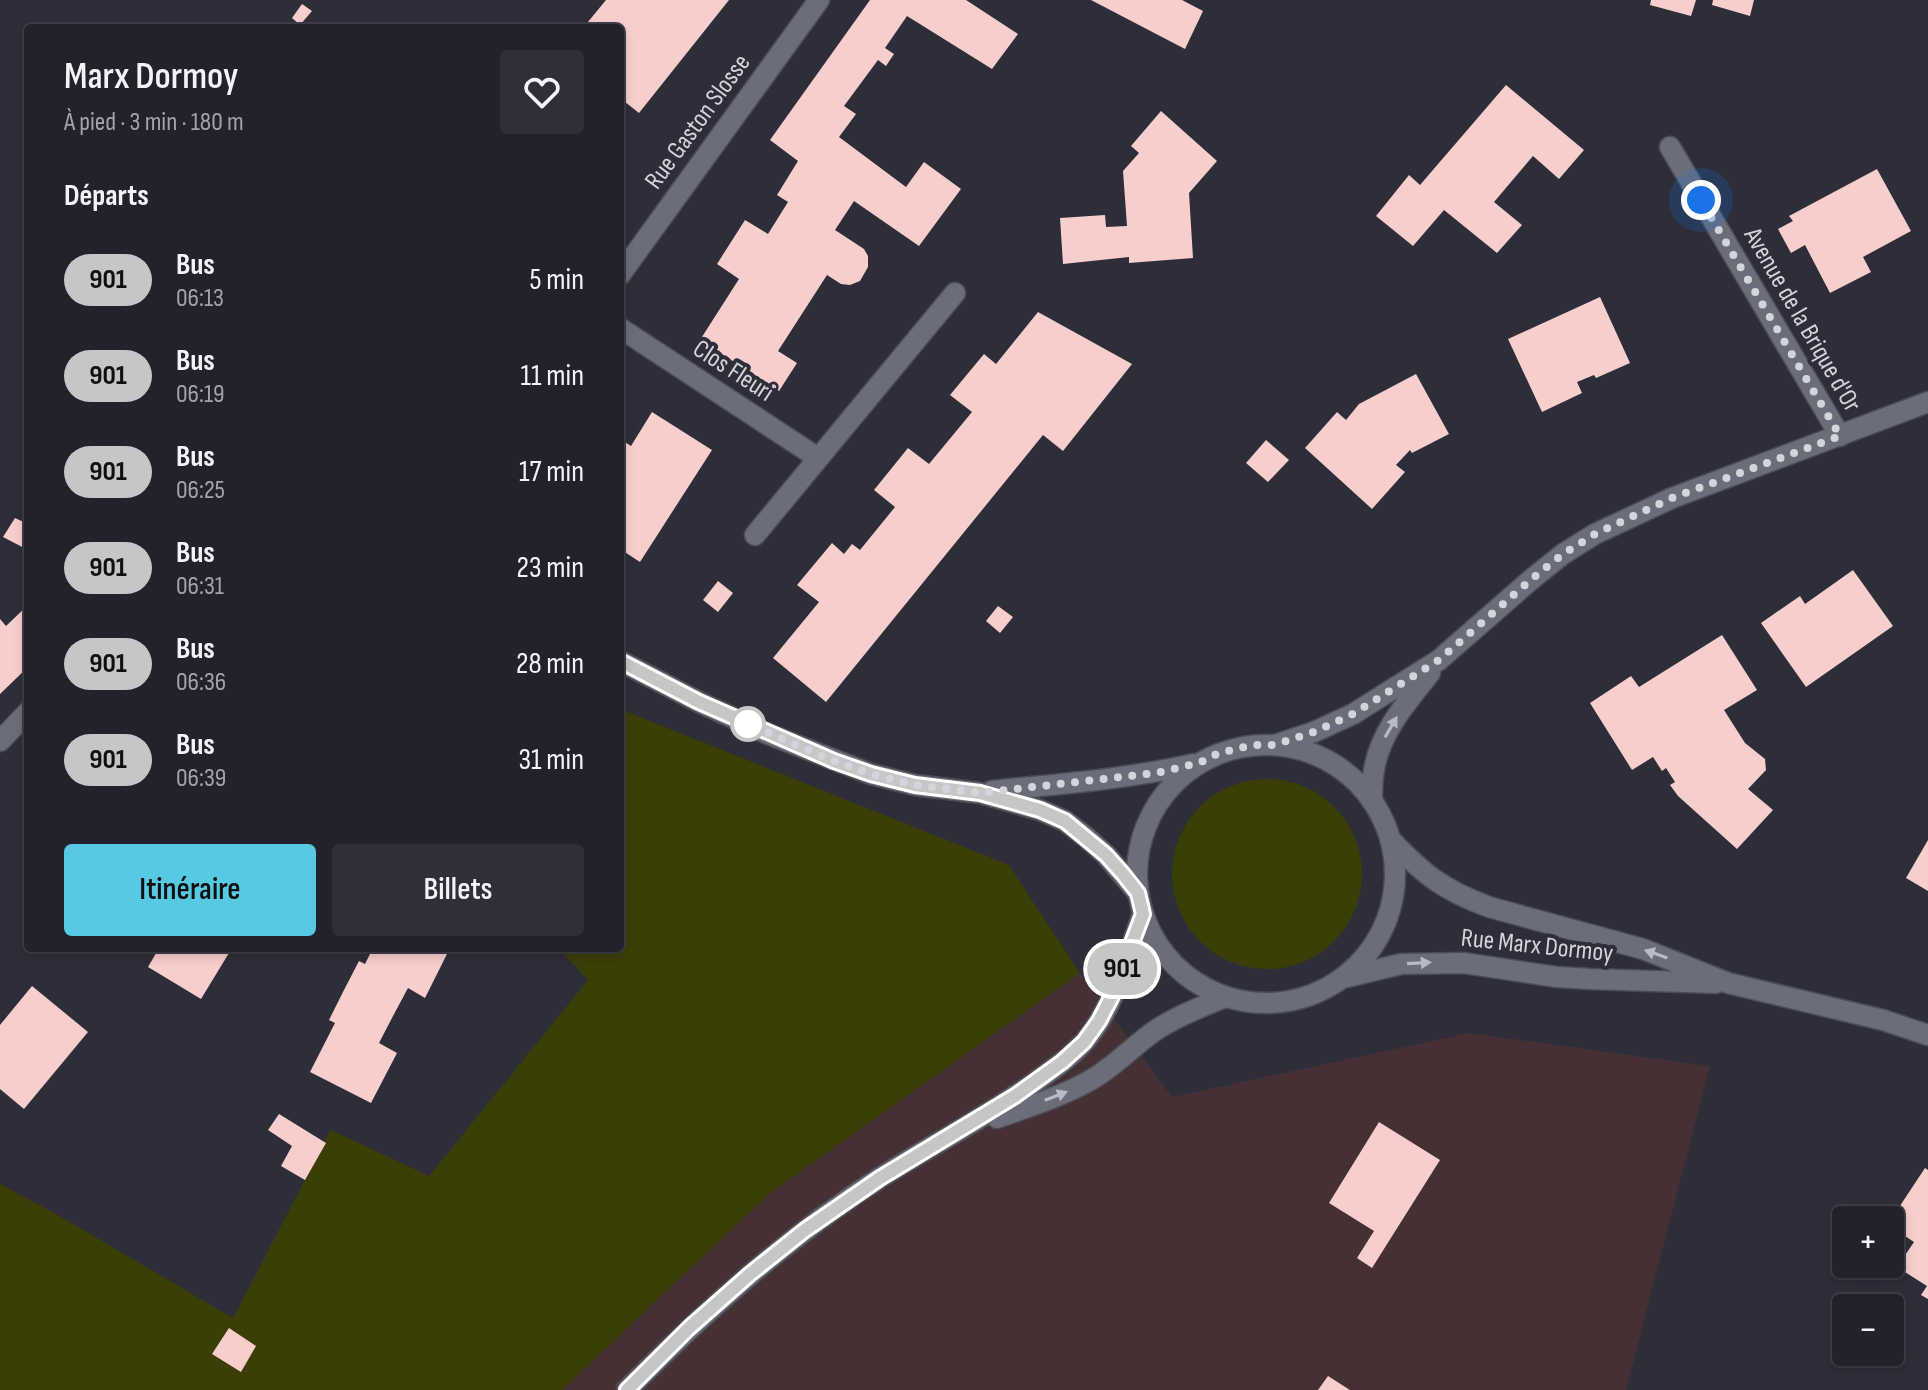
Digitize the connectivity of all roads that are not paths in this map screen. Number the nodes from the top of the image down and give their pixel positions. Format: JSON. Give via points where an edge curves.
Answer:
{"nodes":[{"id":1,"x":819,"y":0,"type":"edge"},
{"id":2,"x":1670,"y":147,"type":"dead end"},
{"id":3,"x":624,"y":269,"type":"edge"},
{"id":4,"x":955,"y":293,"type":"dead end"},
{"id":5,"x":624,"y":331,"type":"edge"},
{"id":6,"x":1928,"y":402,"type":"edge"},
{"id":7,"x":1840,"y":436,"type":"junction"},
{"id":8,"x":818,"y":458,"type":"junction"},
{"id":9,"x":755,"y":535,"type":"dead end"},
{"id":10,"x":1439,"y":660,"type":"junction"},
{"id":11,"x":624,"y":663,"type":"edge"},
{"id":12,"x":24,"y":716,"type":"edge"},
{"id":13,"x":0,"y":741,"type":"edge"},
{"id":14,"x":1274,"y":745,"type":"junction"},
{"id":15,"x":1199,"y":763,"type":"junction"},
{"id":16,"x":980,"y":793,"type":"junction"},
{"id":17,"x":1372,"y":801,"type":"junction"},
{"id":18,"x":1390,"y":839,"type":"junction"},
{"id":19,"x":1138,"y":893,"type":"junction"},
{"id":20,"x":1143,"y":914,"type":"junction"},
{"id":21,"x":1343,"y":978,"type":"junction"},
{"id":22,"x":1728,"y":983,"type":"junction"},
{"id":23,"x":1225,"y":997,"type":"junction"},
{"id":24,"x":1928,"y":1035,"type":"edge"},
{"id":25,"x":956,"y":1133,"type":"junction"},
{"id":26,"x":627,"y":1390,"type":"edge"}],
"edges":[{"from":1,"to":3,"type":"street","name":"Rue Gaston Slosse"},
{"from":2,"to":7,"type":"street","name":"Avenue de la Brique d'Or"},
{"from":4,"to":8,"type":"street"},
{"from":5,"to":8,"type":"street","name":"Clos Fleuri"},
{"from":6,"to":7,"type":"street","name":"Avenue de la Brique d'Or"},
{"from":7,"to":10,"type":"street","name":"Avenue de la Brique d'Or","via":[[1672,498],[1595,534],[1533,578]]},
{"from":8,"to":9,"type":"street"},
{"from":10,"to":14,"type":"street","name":"Avenue de la Brique d'Or","via":[[1353,714]]},
{"from":17,"to":10,"type":"street","name":"Avenue de la Brique d'Or","one_way":true,"via":[[1373,770],[1386,734]]},
{"from":11,"to":16,"type":"street","via":[[834,761],[915,785]]},
{"from":12,"to":13,"type":"street"},
{"from":14,"to":15,"type":"street","via":[[1235,749]]},
{"from":14,"to":17,"type":"street","via":[[1329,762]]},
{"from":15,"to":16,"type":"street","via":[[1156,773]]},
{"from":15,"to":19,"type":"street","via":[[1167,791],[1145,828],[1136,872]]},
{"from":16,"to":19,"type":"street","via":[[1065,821],[1106,855]]},
{"from":17,"to":18,"type":"street"},
{"from":18,"to":21,"type":"street","via":[[1394,877],[1388,916],[1370,950]]},
{"from":22,"to":18,"type":"street","name":"Rue Marx Dormoy","one_way":true,"via":[[1643,949],[1465,898],[1427,876]]},
{"from":19,"to":20,"type":"street"},
{"from":20,"to":23,"type":"street","via":[[1174,965]]},
{"from":20,"to":25,"type":"street","via":[[1111,998],[1084,1042],[1015,1096]]},
{"from":21,"to":22,"type":"street","name":"Rue Marx Dormoy","one_way":true,"via":[[1401,964],[1452,962],[1590,979]]},
{"from":21,"to":23,"type":"street","via":[[1291,1001],[1254,1003]]},
{"from":22,"to":24,"type":"street","name":"Rue Marx Dormoy"},
{"from":25,"to":23,"type":"street","one_way":true,"via":[[1091,1081],[1153,1032]]},
{"from":25,"to":26,"type":"street","via":[[805,1230],[689,1328]]}]}
